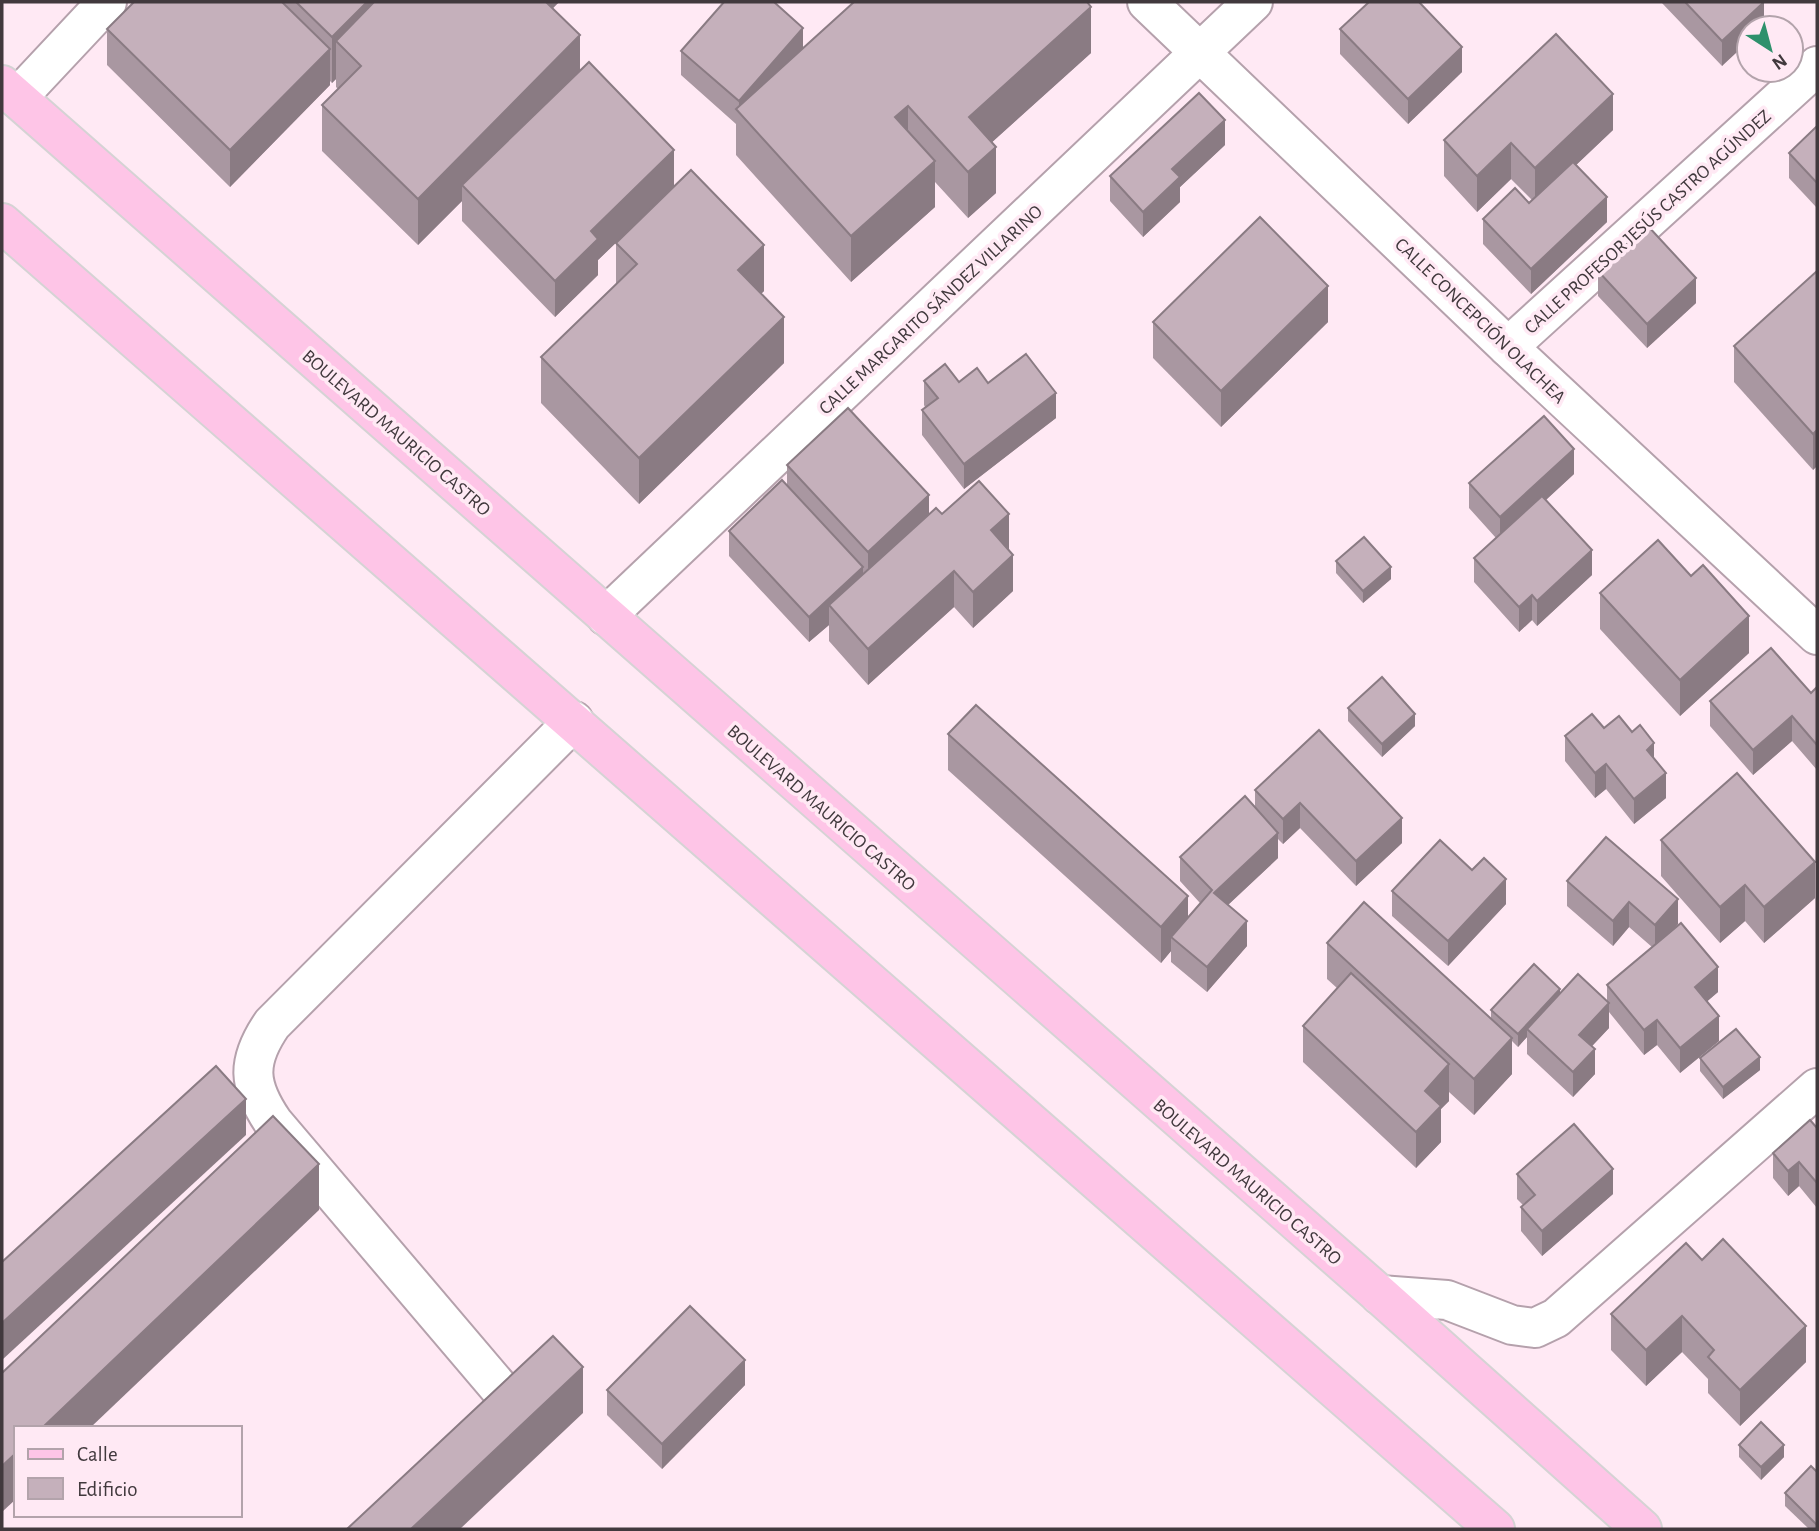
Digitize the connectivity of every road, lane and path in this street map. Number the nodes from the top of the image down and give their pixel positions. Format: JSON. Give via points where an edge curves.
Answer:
{"nodes":[{"id":1,"x":107,"y":2,"type":"edge"},
{"id":2,"x":1147,"y":2,"type":"edge"},
{"id":3,"x":1253,"y":2,"type":"edge"},
{"id":4,"x":1201,"y":52,"type":"junction"},
{"id":5,"x":1817,"y":66,"type":"edge"},
{"id":6,"x":9,"y":91,"type":"edge"},
{"id":7,"x":2,"y":223,"type":"edge"},
{"id":8,"x":1508,"y":347,"type":"junction"},
{"id":9,"x":606,"y":616,"type":"junction"},
{"id":10,"x":1817,"y":635,"type":"edge"},
{"id":11,"x":574,"y":721,"type":"junction"},
{"id":12,"x":1817,"y":1087,"type":"edge"},
{"id":13,"x":1380,"y":1295,"type":"junction"},
{"id":14,"x":511,"y":1402,"type":"edge"},
{"id":15,"x":1495,"y":1529,"type":"edge"},
{"id":16,"x":1642,"y":1529,"type":"edge"}],
"edges":[{"from":1,"to":6,"type":"street"},
{"from":2,"to":4,"type":"street","name":"CALLE CONCEPCIÓN OLACHEA"},
{"from":3,"to":4,"type":"street","name":"CALLE MARGARITO SÁNDEZ VILLARINO"},
{"from":4,"to":8,"type":"street","name":"CALLE CONCEPCIÓN OLACHEA"},
{"from":4,"to":9,"type":"street","name":"CALLE MARGARITO SÁNDEZ VILLARINO"},
{"from":5,"to":8,"type":"street","name":"CALLE PROFESOR JESÚS CASTRO AGÚNDEZ"},
{"from":6,"to":9,"type":"main road","name":"BOULEVARD MAURICIO CASTRO"},
{"from":7,"to":11,"type":"main road"},
{"from":8,"to":10,"type":"street","name":"CALLE CONCEPCIÓN OLACHEA"},
{"from":9,"to":13,"type":"main road","name":"BOULEVARD MAURICIO CASTRO"},
{"from":11,"to":14,"type":"street","via":[[272,1024],[261,1041],[252,1078],[257,1098],[273,1122]]},
{"from":11,"to":15,"type":"main road"},
{"from":12,"to":13,"type":"street","via":[[1556,1318],[1535,1328],[1512,1325],[1447,1300]]},
{"from":13,"to":16,"type":"main road","name":"BOULEVARD MAURICIO CASTRO"}]}
